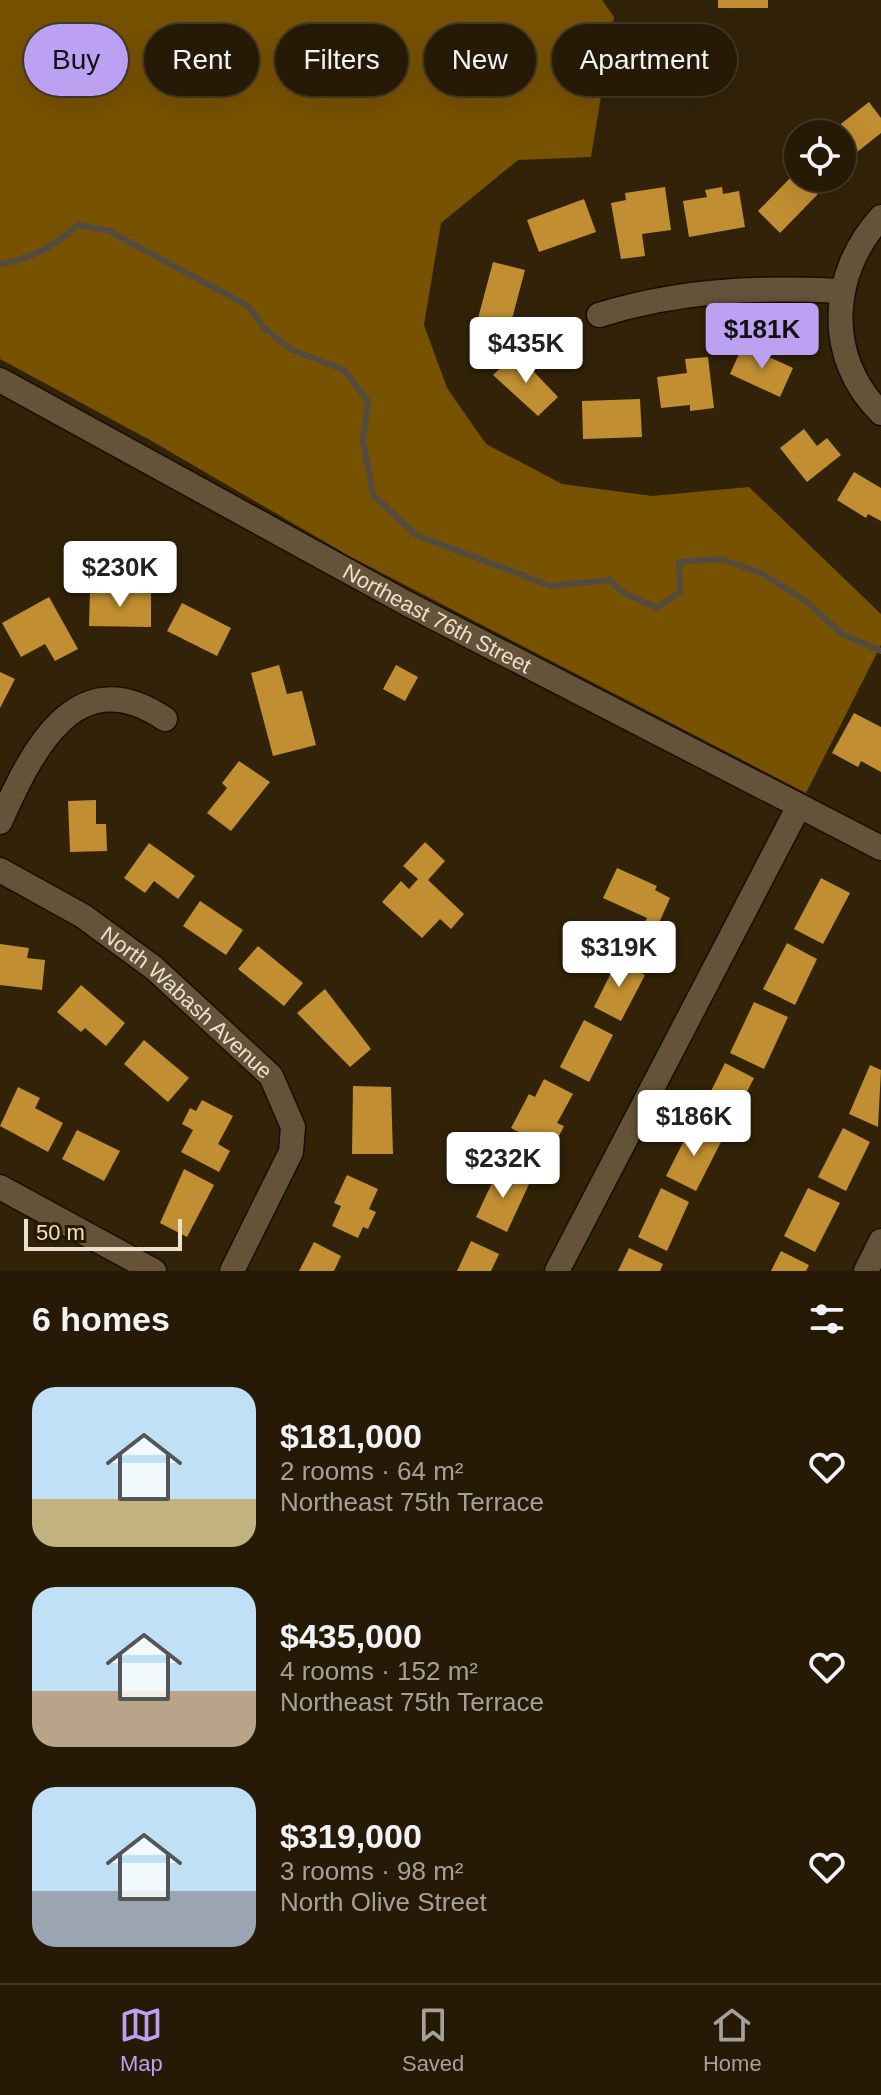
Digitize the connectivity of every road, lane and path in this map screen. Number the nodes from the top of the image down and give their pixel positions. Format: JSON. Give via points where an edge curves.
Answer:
{"nodes":[{"id":1,"x":881,"y":217,"type":"edge"},
{"id":2,"x":840,"y":291,"type":"junction"},
{"id":3,"x":599,"y":315,"type":"dead end"},
{"id":4,"x":0,"y":380,"type":"edge"},
{"id":5,"x":881,"y":413,"type":"edge"},
{"id":6,"x":165,"y":719,"type":"dead end"},
{"id":7,"x":799,"y":806,"type":"junction"},
{"id":8,"x":0,"y":822,"type":"edge"},
{"id":9,"x":881,"y":848,"type":"edge"},
{"id":10,"x":0,"y":870,"type":"edge"},
{"id":11,"x":0,"y":1187,"type":"edge"},
{"id":12,"x":881,"y":1241,"type":"edge"},
{"id":13,"x":154,"y":1271,"type":"edge"},
{"id":14,"x":232,"y":1271,"type":"edge"},
{"id":15,"x":557,"y":1271,"type":"edge"},
{"id":16,"x":866,"y":1271,"type":"edge"}],
"edges":[{"from":1,"to":2,"type":"street","via":[[865,234]]},
{"from":2,"to":3,"type":"street","via":[[692,292]]},
{"from":2,"to":5,"type":"street","via":[[846,355]]},
{"from":4,"to":7,"type":"street","name":"Northeast 76th Street","via":[[406,603]]},
{"from":6,"to":8,"type":"street","via":[[126,700],[99,699],[82,707],[44,737],[28,759]]},
{"from":7,"to":9,"type":"street","name":"Northeast 76th Street"},
{"from":7,"to":15,"type":"street"},
{"from":10,"to":14,"type":"street","name":"North Wabash Avenue","via":[[83,916],[154,968],[271,1076],[293,1127],[291,1152]]},
{"from":11,"to":13,"type":"street"},
{"from":12,"to":16,"type":"street"}]}
